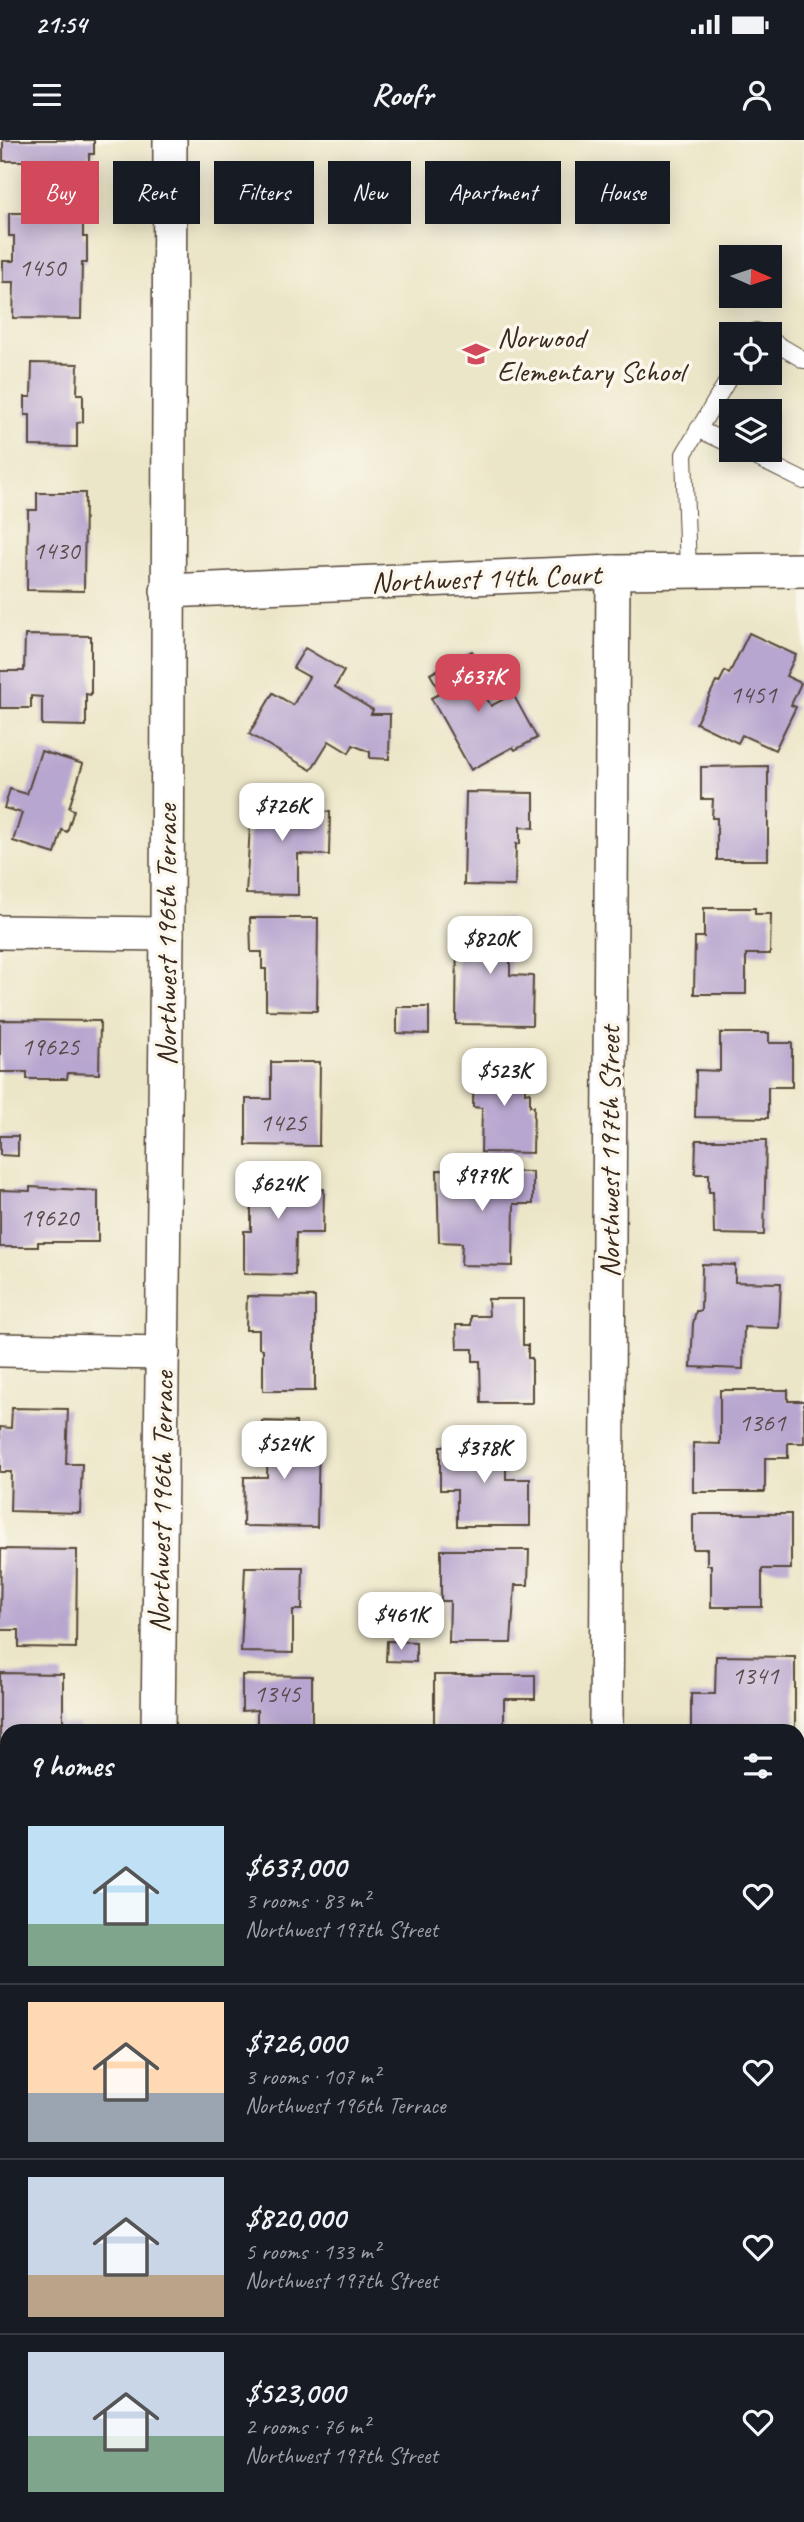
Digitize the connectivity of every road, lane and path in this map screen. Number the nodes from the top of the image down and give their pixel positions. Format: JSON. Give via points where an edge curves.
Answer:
{"nodes":[{"id":1,"x":170,"y":140,"type":"edge"},
{"id":2,"x":782,"y":347,"type":"edge"},
{"id":3,"x":804,"y":360,"type":"edge"},
{"id":4,"x":725,"y":385,"type":"edge"},
{"id":5,"x":698,"y":429,"type":"junction"},
{"id":6,"x":719,"y":439,"type":"edge"},
{"id":7,"x":765,"y":462,"type":"edge"},
{"id":8,"x":804,"y":481,"type":"edge"},
{"id":9,"x":804,"y":570,"type":"edge"},
{"id":10,"x":613,"y":572,"type":"junction"},
{"id":11,"x":688,"y":572,"type":"junction"},
{"id":12,"x":167,"y":591,"type":"junction"},
{"id":13,"x":0,"y":932,"type":"edge"},
{"id":14,"x":167,"y":933,"type":"junction"},
{"id":15,"x":0,"y":1350,"type":"edge"},
{"id":16,"x":163,"y":1353,"type":"junction"},
{"id":17,"x":158,"y":1724,"type":"edge"},
{"id":18,"x":606,"y":1724,"type":"edge"}],
"edges":[{"from":1,"to":12,"type":"street","name":"Northwest 196th Terrace"},
{"from":2,"to":3,"type":"lane"},
{"from":4,"to":5,"type":"lane"},
{"from":5,"to":6,"type":"lane"},
{"from":5,"to":11,"type":"lane","via":[[684,454]]},
{"from":7,"to":8,"type":"lane"},
{"from":9,"to":11,"type":"street","name":"Northwest 14th Court"},
{"from":10,"to":11,"type":"street","name":"Northwest 14th Court"},
{"from":10,"to":12,"type":"street","name":"Northwest 14th Court"},
{"from":10,"to":18,"type":"street","name":"Northwest 197th Street"},
{"from":12,"to":14,"type":"street","name":"Northwest 196th Terrace"},
{"from":13,"to":14,"type":"street"},
{"from":14,"to":16,"type":"street","name":"Northwest 196th Terrace"},
{"from":15,"to":16,"type":"street"},
{"from":16,"to":17,"type":"street","name":"Northwest 196th Terrace"}]}
